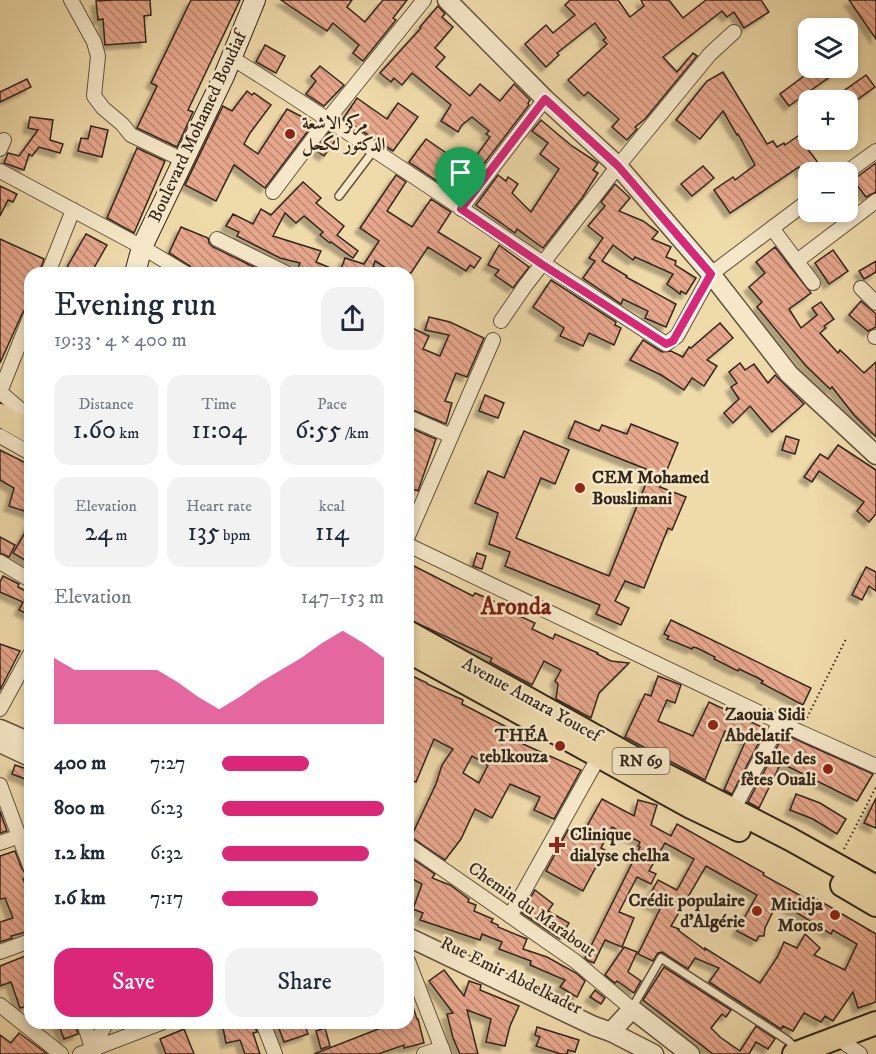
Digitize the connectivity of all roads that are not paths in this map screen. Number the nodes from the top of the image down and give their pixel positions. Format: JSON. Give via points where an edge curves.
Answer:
{"nodes":[{"id":1,"x":70,"y":0,"type":"edge"},
{"id":2,"x":255,"y":0,"type":"edge"},
{"id":3,"x":424,"y":0,"type":"edge"},
{"id":4,"x":447,"y":0,"type":"edge"},
{"id":5,"x":734,"y":32,"type":"dead end"},
{"id":6,"x":232,"y":58,"type":"junction"},
{"id":7,"x":545,"y":99,"type":"junction"},
{"id":8,"x":328,"y":119,"type":"junction"},
{"id":9,"x":374,"y":150,"type":"junction"},
{"id":10,"x":876,"y":151,"type":"edge"},
{"id":11,"x":183,"y":160,"type":"junction"},
{"id":12,"x":858,"y":164,"type":"edge"},
{"id":13,"x":618,"y":166,"type":"junction"},
{"id":14,"x":0,"y":171,"type":"edge"},
{"id":15,"x":273,"y":192,"type":"dead end"},
{"id":16,"x":339,"y":196,"type":"dead end"},
{"id":17,"x":876,"y":201,"type":"edge"},
{"id":18,"x":798,"y":208,"type":"edge"},
{"id":19,"x":461,"y":209,"type":"junction"},
{"id":20,"x":73,"y":210,"type":"junction"},
{"id":21,"x":772,"y":228,"type":"junction"},
{"id":22,"x":218,"y":239,"type":"dead end"},
{"id":23,"x":139,"y":258,"type":"edge"},
{"id":24,"x":797,"y":261,"type":"junction"},
{"id":25,"x":543,"y":265,"type":"junction"},
{"id":26,"x":50,"y":267,"type":"edge"},
{"id":27,"x":167,"y":267,"type":"edge"},
{"id":28,"x":274,"y":267,"type":"edge"},
{"id":29,"x":711,"y":274,"type":"junction"},
{"id":30,"x":813,"y":283,"type":"dead end"},
{"id":31,"x":861,"y":288,"type":"dead end"},
{"id":32,"x":876,"y":303,"type":"edge"},
{"id":33,"x":501,"y":321,"type":"dead end"},
{"id":34,"x":24,"y":332,"type":"edge"},
{"id":35,"x":493,"y":340,"type":"dead end"},
{"id":36,"x":0,"y":392,"type":"edge"},
{"id":37,"x":0,"y":415,"type":"edge"},
{"id":38,"x":24,"y":415,"type":"edge"},
{"id":39,"x":414,"y":420,"type":"edge"},
{"id":40,"x":24,"y":429,"type":"edge"},
{"id":41,"x":0,"y":436,"type":"edge"},
{"id":42,"x":450,"y":436,"type":"junction"},
{"id":43,"x":24,"y":450,"type":"edge"},
{"id":44,"x":876,"y":455,"type":"edge"},
{"id":45,"x":414,"y":522,"type":"edge"},
{"id":46,"x":414,"y":548,"type":"edge"},
{"id":47,"x":0,"y":562,"type":"edge"},
{"id":48,"x":24,"y":576,"type":"edge"},
{"id":49,"x":414,"y":636,"type":"edge"},
{"id":50,"x":414,"y":654,"type":"edge"},
{"id":51,"x":24,"y":665,"type":"edge"},
{"id":52,"x":0,"y":709,"type":"edge"},
{"id":53,"x":780,"y":722,"type":"junction"},
{"id":54,"x":0,"y":729,"type":"edge"},
{"id":55,"x":24,"y":739,"type":"edge"},
{"id":56,"x":0,"y":742,"type":"edge"},
{"id":57,"x":603,"y":749,"type":"junction"},
{"id":58,"x":24,"y":754,"type":"edge"},
{"id":59,"x":876,"y":766,"type":"edge"},
{"id":60,"x":0,"y":785,"type":"edge"},
{"id":61,"x":733,"y":810,"type":"junction"},
{"id":62,"x":20,"y":836,"type":"junction"},
{"id":63,"x":0,"y":843,"type":"edge"},
{"id":64,"x":24,"y":848,"type":"edge"},
{"id":65,"x":414,"y":849,"type":"edge"},
{"id":66,"x":876,"y":886,"type":"edge"},
{"id":67,"x":876,"y":905,"type":"edge"},
{"id":68,"x":510,"y":916,"type":"junction"},
{"id":69,"x":414,"y":928,"type":"edge"},
{"id":70,"x":414,"y":940,"type":"edge"},
{"id":71,"x":24,"y":943,"type":"edge"},
{"id":72,"x":0,"y":952,"type":"edge"},
{"id":73,"x":414,"y":976,"type":"edge"},
{"id":74,"x":0,"y":1005,"type":"edge"},
{"id":75,"x":632,"y":1009,"type":"junction"},
{"id":76,"x":876,"y":1023,"type":"edge"},
{"id":77,"x":24,"y":1024,"type":"edge"},
{"id":78,"x":30,"y":1029,"type":"edge"},
{"id":79,"x":85,"y":1029,"type":"edge"},
{"id":80,"x":102,"y":1029,"type":"edge"},
{"id":81,"x":146,"y":1029,"type":"edge"},
{"id":82,"x":265,"y":1029,"type":"edge"},
{"id":83,"x":611,"y":1032,"type":"junction"},
{"id":84,"x":838,"y":1038,"type":"junction"},
{"id":85,"x":443,"y":1051,"type":"edge"},
{"id":86,"x":89,"y":1052,"type":"edge"},
{"id":87,"x":797,"y":1053,"type":"edge"},
{"id":88,"x":61,"y":1054,"type":"edge"},
{"id":89,"x":275,"y":1054,"type":"edge"},
{"id":90,"x":424,"y":1054,"type":"edge"},
{"id":91,"x":654,"y":1054,"type":"edge"},
{"id":92,"x":690,"y":1054,"type":"edge"},
{"id":93,"x":860,"y":1054,"type":"edge"}],
"edges":[{"from":1,"to":11,"type":"street","via":[[98,56],[94,96],[130,135]]},
{"from":2,"to":6,"type":"main road","name":"Boulevard Mohamed Boudiaf"},
{"from":3,"to":8,"type":"street"},
{"from":4,"to":7,"type":"street"},
{"from":5,"to":13,"type":"street","via":[[710,54]]},
{"from":6,"to":8,"type":"street"},
{"from":6,"to":11,"type":"main road","name":"Boulevard Mohamed Boudiaf"},
{"from":7,"to":13,"type":"street"},
{"from":7,"to":19,"type":"street"},
{"from":8,"to":9,"type":"street"},
{"from":8,"to":15,"type":"street"},
{"from":9,"to":16,"type":"lane"},
{"from":9,"to":19,"type":"street"},
{"from":10,"to":12,"type":"street"},
{"from":11,"to":23,"type":"main road","name":"Boulevard Mohamed Boudiaf"},
{"from":13,"to":25,"type":"street"},
{"from":13,"to":29,"type":"street"},
{"from":14,"to":20,"type":"street"},
{"from":17,"to":24,"type":"street"},
{"from":18,"to":21,"type":"street"},
{"from":19,"to":25,"type":"street"},
{"from":20,"to":23,"type":"street"},
{"from":20,"to":26,"type":"street"},
{"from":21,"to":24,"type":"street"},
{"from":21,"to":29,"type":"street"},
{"from":22,"to":28,"type":"street"},
{"from":23,"to":27,"type":"street"},
{"from":24,"to":30,"type":"street"},
{"from":25,"to":29,"type":"street","via":[[666,344],[677,336]]},
{"from":25,"to":33,"type":"street"},
{"from":29,"to":44,"type":"street","via":[[789,374]]},
{"from":31,"to":32,"type":"street"},
{"from":34,"to":36,"type":"street"},
{"from":35,"to":42,"type":"street"},
{"from":36,"to":38,"type":"street"},
{"from":37,"to":40,"type":"main road"},
{"from":39,"to":42,"type":"street"},
{"from":41,"to":43,"type":"street"},
{"from":42,"to":45,"type":"street"},
{"from":46,"to":53,"type":"street"},
{"from":47,"to":48,"type":"street"},
{"from":49,"to":57,"type":"main road","name":"Avenue Amara Youcef","number":"RN 69"},
{"from":50,"to":57,"type":"main road","name":"Avenue Amara Youcef","number":"RN 69"},
{"from":51,"to":52,"type":"street"},
{"from":53,"to":59,"type":"street"},
{"from":53,"to":61,"type":"street"},
{"from":54,"to":55,"type":"street"},
{"from":56,"to":58,"type":"street"},
{"from":57,"to":61,"type":"main road","name":"Avenue Amara Youcef","number":"RN 69","via":[[654,769]]},
{"from":57,"to":67,"type":"main road","name":"Avenue Amara Youcef","number":"RN 69","via":[[690,807],[782,851]]},
{"from":57,"to":68,"type":"street"},
{"from":60,"to":62,"type":"street"},
{"from":61,"to":66,"type":"main road","name":"Avenue Amara Youcef","number":"RN 69"},
{"from":62,"to":63,"type":"street"},
{"from":62,"to":64,"type":"street"},
{"from":65,"to":68,"type":"street","name":"Chemin du Marabout"},
{"from":68,"to":75,"type":"street","name":"Chemin du Marabout","via":[[575,961]]},
{"from":69,"to":83,"type":"street","name":"Rue Emir Abdelkader","via":[[597,1018]]},
{"from":70,"to":83,"type":"street","name":"Rue Emir Abdelkader"},
{"from":71,"to":72,"type":"street"},
{"from":73,"to":85,"type":"street"},
{"from":74,"to":77,"type":"street"},
{"from":75,"to":83,"type":"street"},
{"from":75,"to":87,"type":"lane","via":[[661,958],[787,1040]]},
{"from":75,"to":92,"type":"street"},
{"from":76,"to":84,"type":"main road"},
{"from":78,"to":88,"type":"street"},
{"from":79,"to":86,"type":"street"},
{"from":80,"to":86,"type":"street"},
{"from":81,"to":86,"type":"street"},
{"from":82,"to":89,"type":"street"},
{"from":83,"to":91,"type":"street"},
{"from":84,"to":87,"type":"main road"},
{"from":84,"to":93,"type":"street"},
{"from":85,"to":90,"type":"street"}]}
